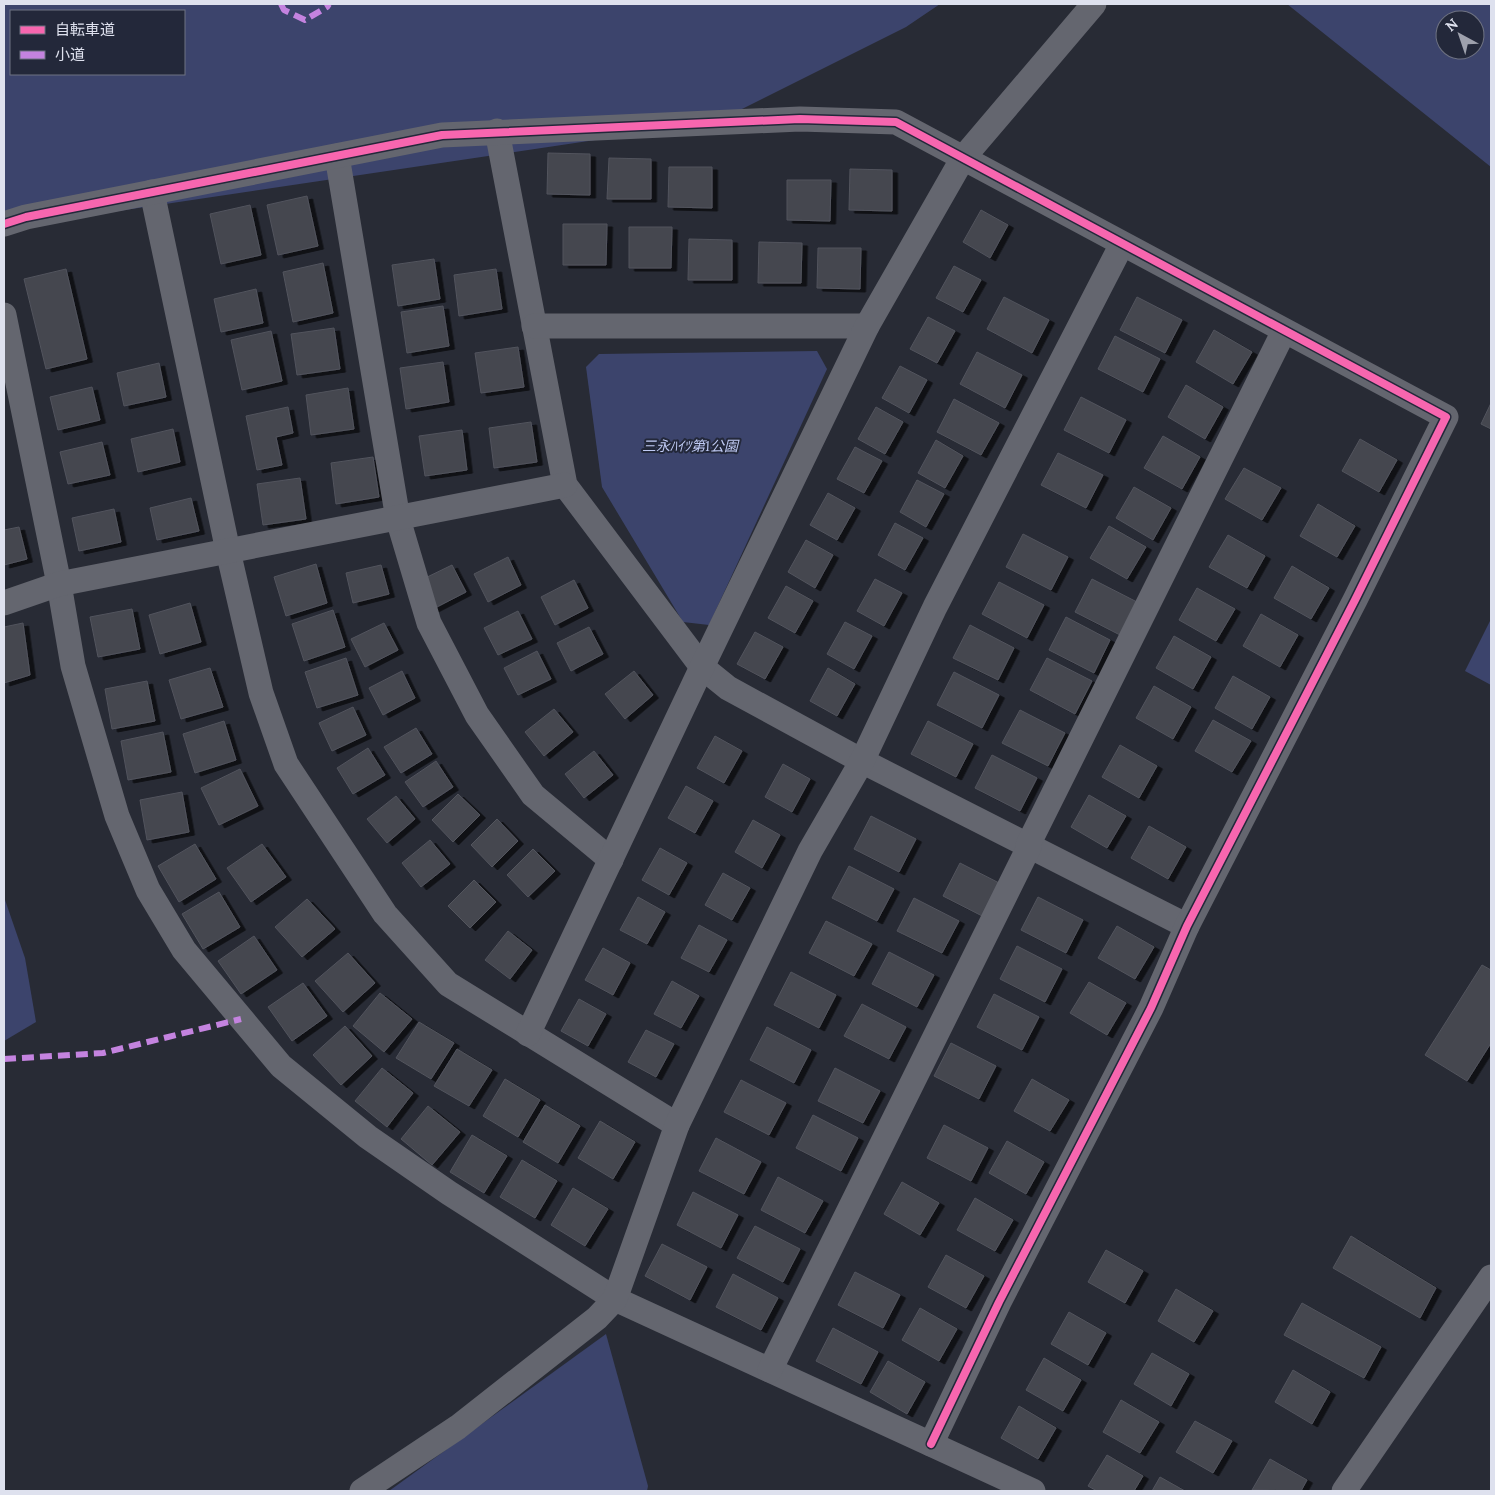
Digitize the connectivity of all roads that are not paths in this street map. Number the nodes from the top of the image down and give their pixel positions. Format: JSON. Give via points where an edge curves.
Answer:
{"nodes":[{"id":1,"x":1094,"y":4,"type":"edge"},
{"id":2,"x":497,"y":131,"type":"junction"},
{"id":3,"x":337,"y":156,"type":"junction"},
{"id":4,"x":963,"y":158,"type":"junction"},
{"id":5,"x":152,"y":192,"type":"junction"},
{"id":6,"x":4,"y":224,"type":"edge"},
{"id":7,"x":1122,"y":244,"type":"junction"},
{"id":8,"x":4,"y":315,"type":"edge"},
{"id":9,"x":534,"y":326,"type":"junction"},
{"id":10,"x":867,"y":326,"type":"junction"},
{"id":11,"x":1284,"y":331,"type":"junction"},
{"id":12,"x":565,"y":485,"type":"junction"},
{"id":13,"x":398,"y":519,"type":"junction"},
{"id":14,"x":228,"y":551,"type":"junction"},
{"id":15,"x":59,"y":584,"type":"junction"},
{"id":16,"x":4,"y":603,"type":"edge"},
{"id":17,"x":702,"y":667,"type":"junction"},
{"id":18,"x":862,"y":761,"type":"junction"},
{"id":19,"x":1028,"y":845,"type":"junction"},
{"id":20,"x":611,"y":860,"type":"junction"},
{"id":21,"x":1187,"y":926,"type":"junction"},
{"id":22,"x":528,"y":1034,"type":"junction"},
{"id":23,"x":677,"y":1125,"type":"junction"},
{"id":24,"x":1491,"y":1277,"type":"edge"},
{"id":25,"x":615,"y":1299,"type":"junction"},
{"id":26,"x":770,"y":1370,"type":"junction"},
{"id":27,"x":931,"y":1444,"type":"junction"},
{"id":28,"x":362,"y":1491,"type":"edge"},
{"id":29,"x":1033,"y":1491,"type":"edge"},
{"id":30,"x":1344,"y":1491,"type":"edge"}],
"edges":[{"from":1,"to":4,"type":"street"},
{"from":2,"to":3,"type":"street","via":[[442,135]]},
{"from":2,"to":4,"type":"street","via":[[800,119],[896,122]]},
{"from":2,"to":9,"type":"street"},
{"from":3,"to":5,"type":"street"},
{"from":3,"to":13,"type":"street"},
{"from":4,"to":7,"type":"street"},
{"from":4,"to":10,"type":"street"},
{"from":5,"to":6,"type":"street"},
{"from":5,"to":14,"type":"street"},
{"from":7,"to":11,"type":"street"},
{"from":7,"to":18,"type":"street","via":[[935,607]]},
{"from":8,"to":15,"type":"street"},
{"from":9,"to":10,"type":"street"},
{"from":9,"to":12,"type":"street"},
{"from":10,"to":17,"type":"street"},
{"from":11,"to":19,"type":"street"},
{"from":11,"to":21,"type":"street","via":[[1446,417]]},
{"from":12,"to":13,"type":"street"},
{"from":12,"to":17,"type":"street"},
{"from":13,"to":14,"type":"street"},
{"from":13,"to":20,"type":"street","via":[[429,623],[477,715],[532,795]]},
{"from":14,"to":15,"type":"street"},
{"from":14,"to":22,"type":"street","via":[[261,693],[286,764],[391,921],[448,984]]},
{"from":15,"to":16,"type":"street"},
{"from":15,"to":25,"type":"street","via":[[73,666],[117,816],[148,890],[184,950],[281,1066],[368,1137]]},
{"from":17,"to":18,"type":"street","via":[[728,688]]},
{"from":17,"to":20,"type":"street"},
{"from":18,"to":19,"type":"street"},
{"from":18,"to":23,"type":"street","via":[[810,851]]},
{"from":19,"to":21,"type":"street"},
{"from":19,"to":26,"type":"street"},
{"from":20,"to":22,"type":"street"},
{"from":21,"to":27,"type":"street","via":[[1151,1008],[999,1302]]},
{"from":22,"to":23,"type":"street"},
{"from":23,"to":25,"type":"street"},
{"from":24,"to":30,"type":"street"},
{"from":25,"to":26,"type":"street"},
{"from":25,"to":28,"type":"street","via":[[597,1318],[458,1428]]},
{"from":26,"to":27,"type":"street"},
{"from":27,"to":29,"type":"street"}]}
